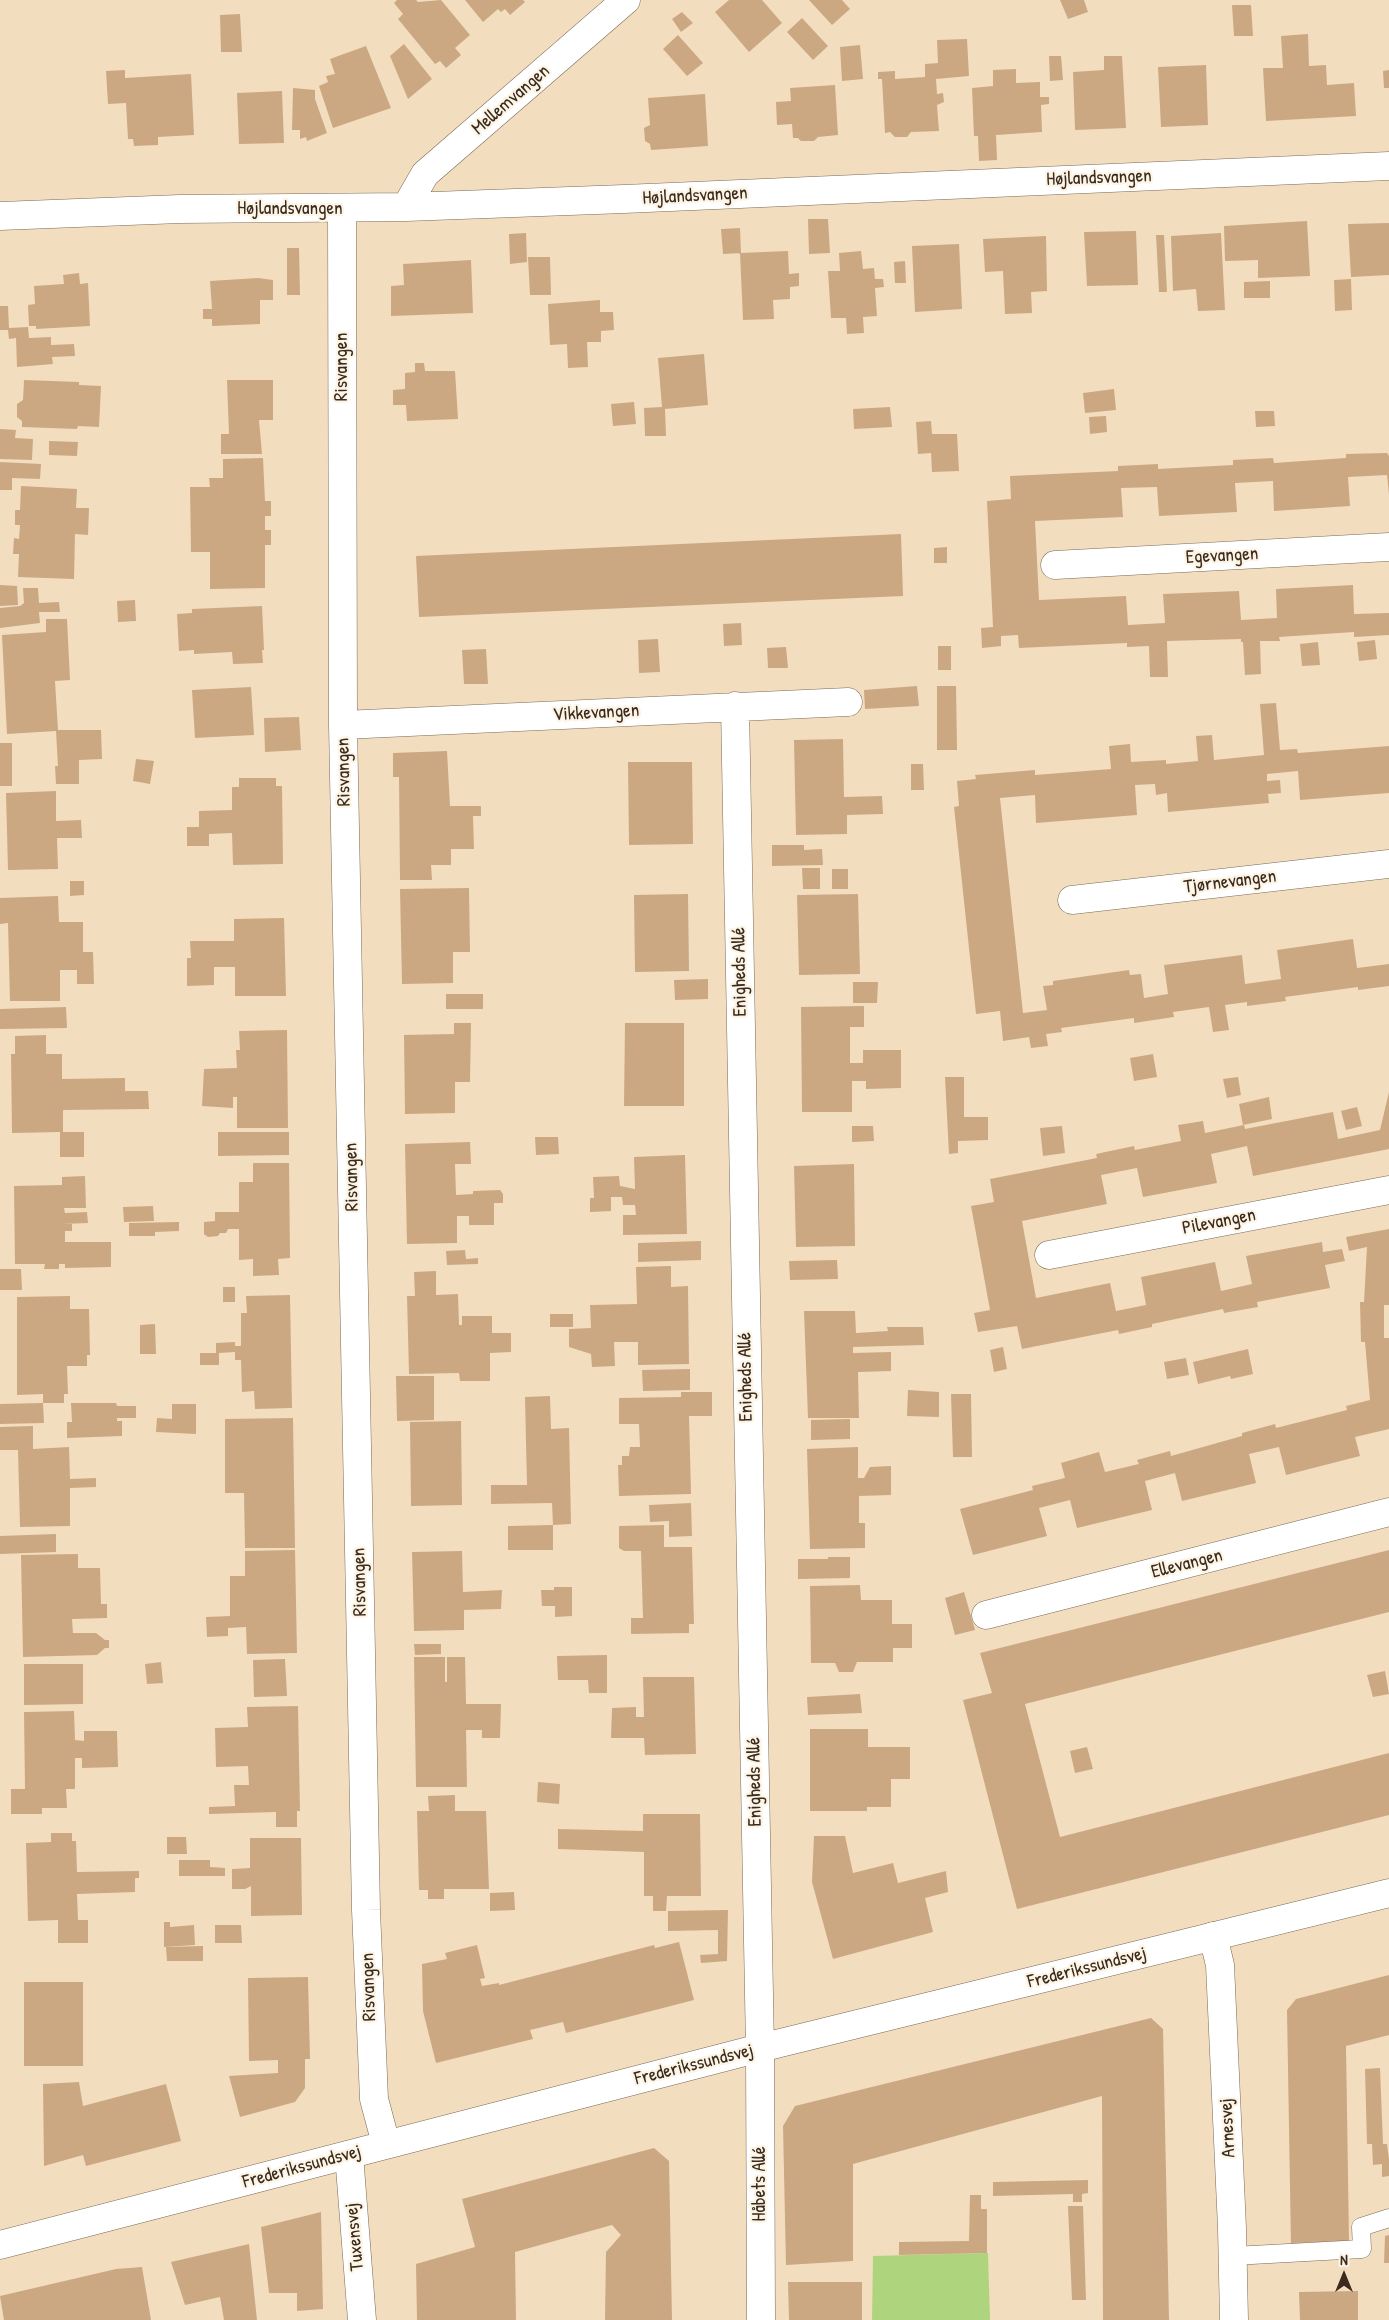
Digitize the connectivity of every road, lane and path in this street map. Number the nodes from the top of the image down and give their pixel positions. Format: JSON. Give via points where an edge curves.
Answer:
{"nodes":[{"id":1,"x":626,"y":0,"type":"edge"},
{"id":2,"x":1389,"y":166,"type":"edge"},
{"id":3,"x":406,"y":207,"type":"junction"},
{"id":4,"x":342,"y":208,"type":"junction"},
{"id":5,"x":0,"y":216,"type":"edge"},
{"id":6,"x":1389,"y":547,"type":"edge"},
{"id":7,"x":1055,"y":566,"type":"dead end"},
{"id":8,"x":848,"y":702,"type":"dead end"},
{"id":9,"x":735,"y":706,"type":"junction"},
{"id":10,"x":344,"y":725,"type":"junction"},
{"id":11,"x":1389,"y":864,"type":"edge"},
{"id":12,"x":1072,"y":900,"type":"dead end"},
{"id":13,"x":1389,"y":1190,"type":"edge"},
{"id":14,"x":1048,"y":1255,"type":"dead end"},
{"id":15,"x":1389,"y":1512,"type":"edge"},
{"id":16,"x":986,"y":1615,"type":"dead end"},
{"id":17,"x":1389,"y":1892,"type":"edge"},
{"id":18,"x":1213,"y":1936,"type":"junction"},
{"id":19,"x":760,"y":2048,"type":"junction"},
{"id":20,"x":386,"y":2144,"type":"junction"},
{"id":21,"x":348,"y":2155,"type":"junction"},
{"id":22,"x":1389,"y":2218,"type":"edge"},
{"id":23,"x":0,"y":2245,"type":"edge"},
{"id":24,"x":1233,"y":2256,"type":"junction"},
{"id":25,"x":362,"y":2320,"type":"edge"},
{"id":26,"x":760,"y":2320,"type":"edge"},
{"id":27,"x":1234,"y":2320,"type":"edge"}],
"edges":[{"from":1,"to":3,"type":"street","name":"Mellemvangen","via":[[425,174]]},
{"from":2,"to":3,"type":"street","name":"Højlandsvangen"},
{"from":3,"to":4,"type":"street","name":"Højlandsvangen"},
{"from":4,"to":5,"type":"street","name":"Højlandsvangen","via":[[180,209]]},
{"from":4,"to":10,"type":"street","name":"Risvangen"},
{"from":6,"to":7,"type":"street","name":"Egevangen"},
{"from":8,"to":9,"type":"street","name":"Vikkevangen"},
{"from":9,"to":10,"type":"street","name":"Vikkevangen"},
{"from":9,"to":19,"type":"street","name":"Enigheds Allé"},
{"from":10,"to":20,"type":"street","name":"Risvangen","via":[[366,1910],[374,2099]]},
{"from":11,"to":12,"type":"street","name":"Tjørnevangen"},
{"from":13,"to":14,"type":"street","name":"Pilevangen"},
{"from":15,"to":16,"type":"street","name":"Ellevangen"},
{"from":17,"to":18,"type":"street","name":"Frederikssundsvej"},
{"from":18,"to":19,"type":"street","name":"Frederikssundsvej"},
{"from":18,"to":24,"type":"street","name":"Arnesvej","via":[[1220,1965]]},
{"from":19,"to":20,"type":"street","name":"Frederikssundsvej"},
{"from":19,"to":26,"type":"street","name":"Håbets Allé"},
{"from":20,"to":21,"type":"street","name":"Frederikssundsvej"},
{"from":21,"to":23,"type":"street","name":"Frederikssundsvej"},
{"from":21,"to":25,"type":"street","name":"Tuxensvej"},
{"from":22,"to":24,"type":"lane","via":[[1361,2226],[1362,2249]]},
{"from":24,"to":27,"type":"street","name":"Arnesvej"}]}
